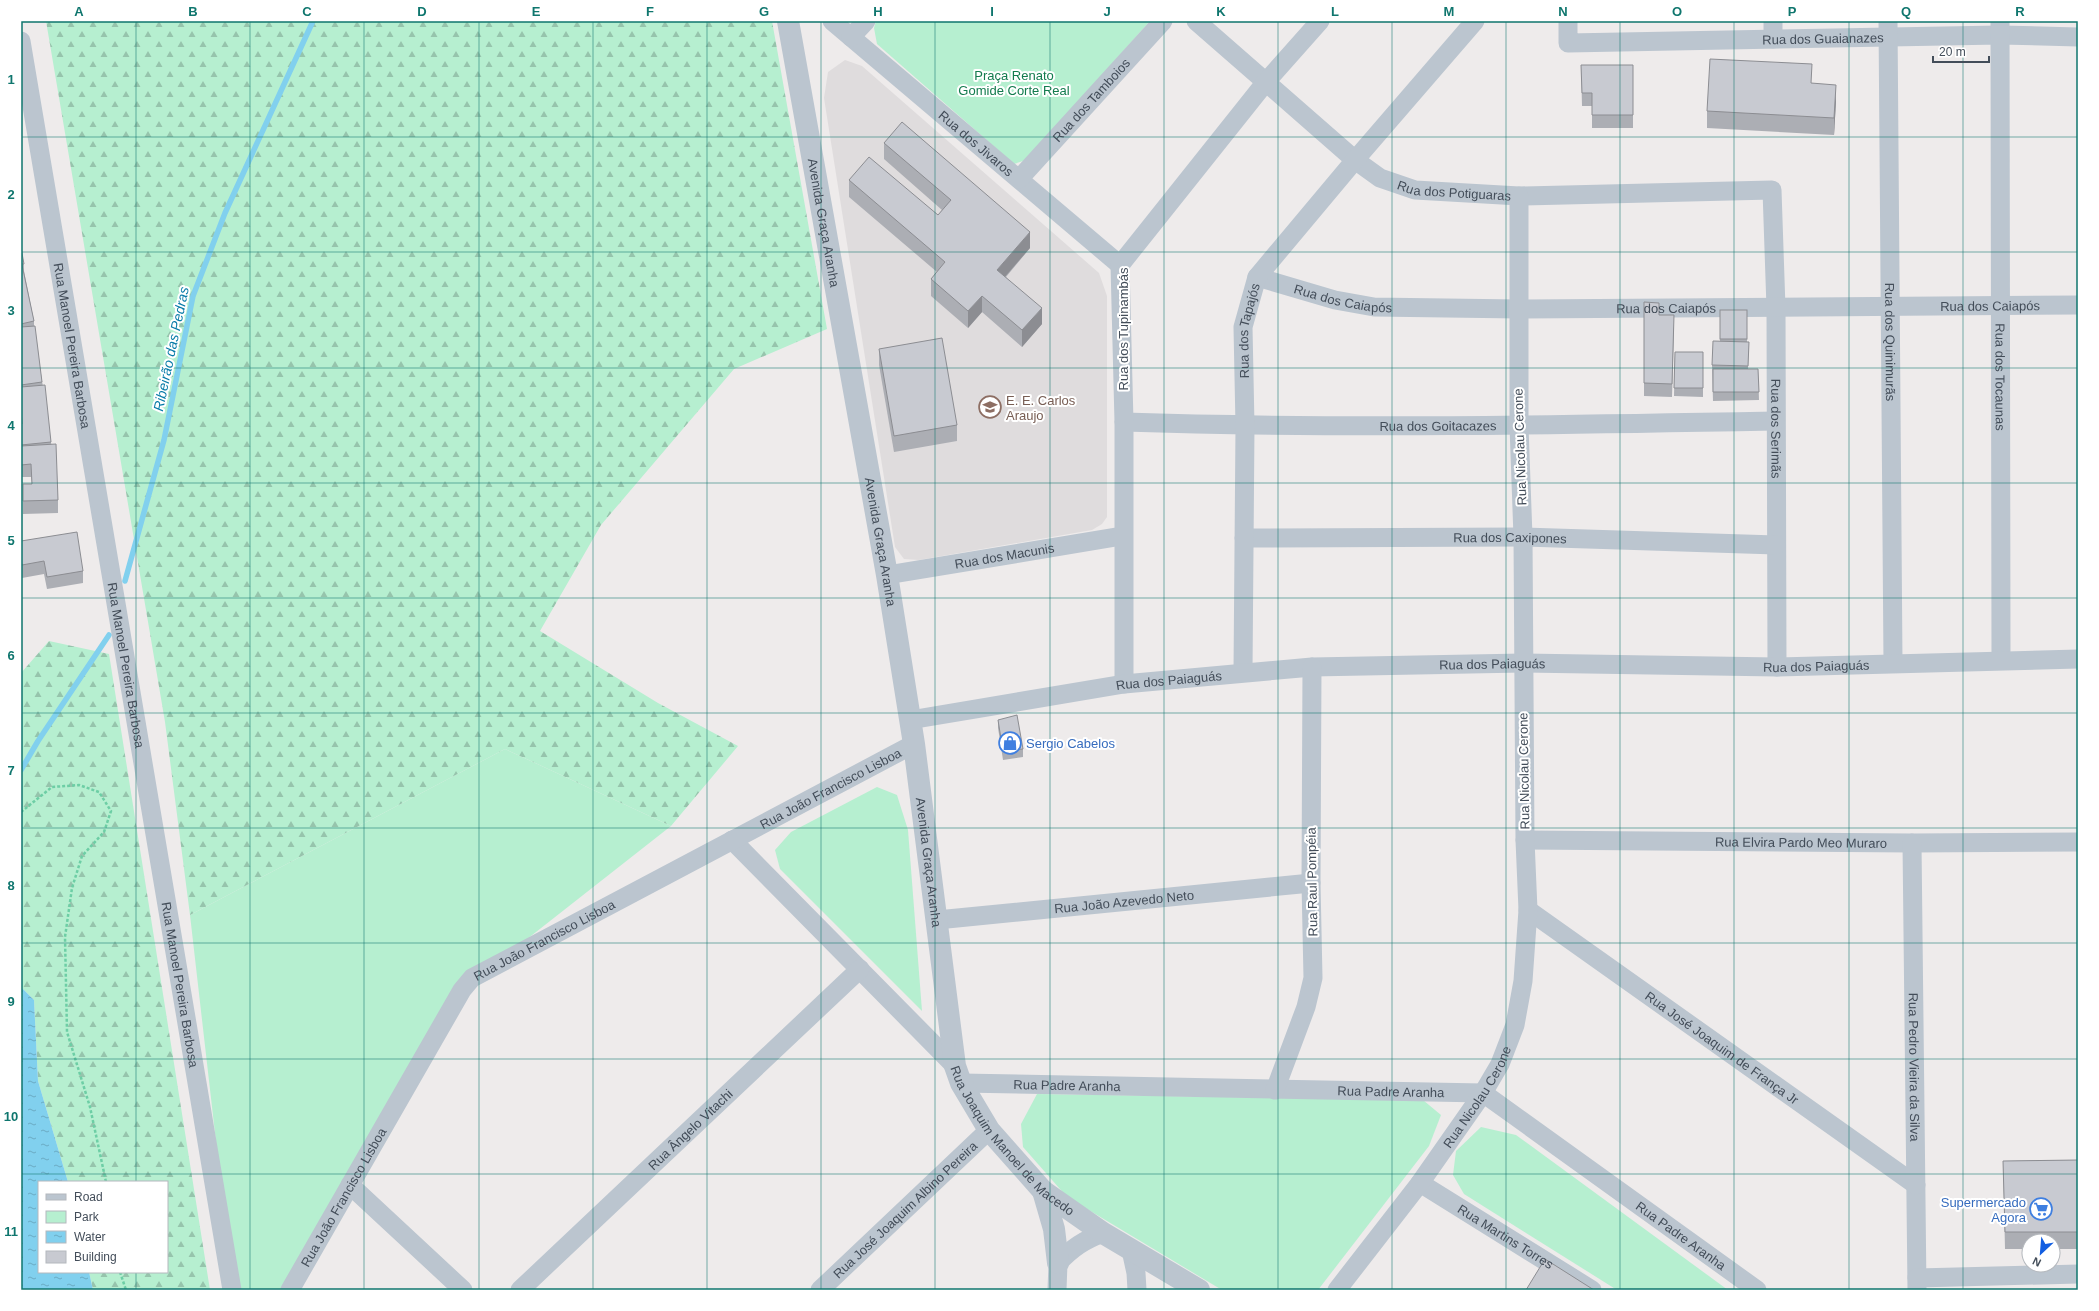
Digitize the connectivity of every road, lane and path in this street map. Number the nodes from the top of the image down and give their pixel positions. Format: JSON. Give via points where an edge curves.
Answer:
{"nodes":[{"id":1,"x":788,"y":21,"type":"edge"},
{"id":2,"x":832,"y":21,"type":"edge"},
{"id":3,"x":866,"y":21,"type":"edge"},
{"id":4,"x":1163,"y":21,"type":"edge"},
{"id":5,"x":1196,"y":21,"type":"edge"},
{"id":6,"x":1320,"y":21,"type":"edge"},
{"id":7,"x":1474,"y":21,"type":"edge"},
{"id":8,"x":1568,"y":21,"type":"edge"},
{"id":9,"x":2000,"y":28,"type":"edge"},
{"id":10,"x":1888,"y":29,"type":"edge"},
{"id":11,"x":1773,"y":30,"type":"edge"},
{"id":12,"x":852,"y":37,"type":"junction"},
{"id":13,"x":2078,"y":37,"type":"edge"},
{"id":14,"x":22,"y":48,"type":"edge"},
{"id":15,"x":1265,"y":83,"type":"junction"},
{"id":16,"x":1355,"y":160,"type":"junction"},
{"id":17,"x":1019,"y":179,"type":"junction"},
{"id":18,"x":1772,"y":190,"type":"joint"},
{"id":19,"x":1518,"y":196,"type":"junction"},
{"id":20,"x":1120,"y":265,"type":"junction"},
{"id":21,"x":1257,"y":277,"type":"junction"},
{"id":22,"x":2078,"y":305,"type":"edge"},
{"id":23,"x":2000,"y":307,"type":"junction"},
{"id":24,"x":1776,"y":308,"type":"junction"},
{"id":25,"x":1892,"y":308,"type":"junction"},
{"id":26,"x":1519,"y":310,"type":"junction"},
{"id":27,"x":1775,"y":421,"type":"junction"},
{"id":28,"x":1124,"y":422,"type":"junction"},
{"id":29,"x":1245,"y":426,"type":"junction"},
{"id":30,"x":1519,"y":426,"type":"junction"},
{"id":31,"x":1122,"y":536,"type":"junction"},
{"id":32,"x":1523,"y":537,"type":"junction"},
{"id":33,"x":1244,"y":538,"type":"junction"},
{"id":34,"x":1776,"y":545,"type":"junction"},
{"id":35,"x":887,"y":575,"type":"junction"},
{"id":36,"x":2078,"y":659,"type":"edge"},
{"id":37,"x":2001,"y":660,"type":"junction"},
{"id":38,"x":1523,"y":663,"type":"junction"},
{"id":39,"x":1893,"y":663,"type":"junction"},
{"id":40,"x":1777,"y":666,"type":"junction"},
{"id":41,"x":1312,"y":667,"type":"junction"},
{"id":42,"x":1243,"y":672,"type":"junction"},
{"id":43,"x":1124,"y":684,"type":"junction"},
{"id":44,"x":910,"y":720,"type":"junction"},
{"id":45,"x":914,"y":744,"type":"junction"},
{"id":46,"x":21,"y":812,"type":"edge"},
{"id":47,"x":732,"y":840,"type":"junction"},
{"id":48,"x":1525,"y":840,"type":"junction"},
{"id":49,"x":2078,"y":842,"type":"edge"},
{"id":50,"x":1912,"y":843,"type":"junction"},
{"id":51,"x":1311,"y":883,"type":"junction"},
{"id":52,"x":1528,"y":910,"type":"junction"},
{"id":53,"x":937,"y":920,"type":"junction"},
{"id":54,"x":860,"y":969,"type":"junction"},
{"id":55,"x":958,"y":1074,"type":"junction"},
{"id":56,"x":1275,"y":1090,"type":"junction"},
{"id":57,"x":1483,"y":1093,"type":"junction"},
{"id":58,"x":989,"y":1130,"type":"junction"},
{"id":59,"x":106,"y":1181,"type":"edge"},
{"id":60,"x":1420,"y":1183,"type":"junction"},
{"id":61,"x":350,"y":1185,"type":"junction"},
{"id":62,"x":1916,"y":1185,"type":"junction"},
{"id":63,"x":1043,"y":1191,"type":"junction"},
{"id":64,"x":1103,"y":1233,"type":"junction"},
{"id":65,"x":1131,"y":1250,"type":"junction"},
{"id":66,"x":1058,"y":1263,"type":"junction"},
{"id":67,"x":120,"y":1273,"type":"edge"},
{"id":68,"x":2078,"y":1274,"type":"edge"},
{"id":69,"x":1917,"y":1284,"type":"edge"},
{"id":70,"x":126,"y":1290,"type":"edge"},
{"id":71,"x":232,"y":1290,"type":"edge"},
{"id":72,"x":290,"y":1290,"type":"edge"},
{"id":73,"x":463,"y":1290,"type":"edge"},
{"id":74,"x":520,"y":1290,"type":"edge"},
{"id":75,"x":820,"y":1290,"type":"edge"},
{"id":76,"x":1057,"y":1290,"type":"edge"},
{"id":77,"x":1137,"y":1290,"type":"edge"},
{"id":78,"x":1199,"y":1290,"type":"edge"},
{"id":79,"x":1337,"y":1290,"type":"edge"},
{"id":80,"x":1592,"y":1290,"type":"edge"},
{"id":81,"x":1757,"y":1290,"type":"edge"}],
"edges":[{"from":1,"to":35,"type":"street","name":"Avenida Graça Aranha"},
{"from":2,"to":12,"type":"street","name":"Rua dos Jivaros"},
{"from":3,"to":12,"type":"street"},
{"from":4,"to":17,"type":"street","name":"Rua dos Tamboios"},
{"from":5,"to":15,"type":"street","name":"Rua dos Potiguaras"},
{"from":6,"to":15,"type":"street","name":"Rua dos Tupinambás"},
{"from":7,"to":16,"type":"street","name":"Rua dos Tapajós"},
{"from":8,"to":11,"type":"street","name":"Rua dos Guaianazes","via":[[1568,43]]},
{"from":9,"to":10,"type":"street","name":"Rua dos Guaianazes"},
{"from":9,"to":13,"type":"street","name":"Rua dos Guaianazes"},
{"from":9,"to":23,"type":"street","name":"Rua dos Tocaunas"},
{"from":10,"to":11,"type":"street","name":"Rua dos Guaianazes"},
{"from":10,"to":25,"type":"street","name":"Rua dos Quinimurãs"},
{"from":12,"to":17,"type":"street","name":"Rua dos Jivaros"},
{"from":14,"to":71,"type":"street","name":"Rua Manoel Pereira Barbosa"},
{"from":15,"to":16,"type":"street","name":"Rua dos Potiguaras"},
{"from":15,"to":20,"type":"street","name":"Rua dos Tupinambás"},
{"from":16,"to":19,"type":"street","name":"Rua dos Potiguaras","via":[[1380,178],[1415,190]]},
{"from":16,"to":21,"type":"street","name":"Rua dos Tapajós"},
{"from":17,"to":20,"type":"street","name":"Rua dos Jivaros"},
{"from":18,"to":19,"type":"street","name":"Rua dos Potiguaras"},
{"from":18,"to":24,"type":"street","name":"Rua dos Serimãs"},
{"from":19,"to":26,"type":"street","name":"Rua Nicolau Cerone"},
{"from":20,"to":28,"type":"street","name":"Rua dos Tupinambás"},
{"from":21,"to":26,"type":"street","name":"Rua dos Caiapós","via":[[1335,300],[1374,307]]},
{"from":21,"to":29,"type":"street","name":"Rua dos Tapajós","via":[[1243,327]]},
{"from":22,"to":23,"type":"street","name":"Rua dos Caiapós"},
{"from":23,"to":25,"type":"street","name":"Rua dos Caiapós"},
{"from":23,"to":37,"type":"street","name":"Rua dos Tocaunas"},
{"from":24,"to":25,"type":"street","name":"Rua dos Caiapós"},
{"from":24,"to":26,"type":"street","name":"Rua dos Caiapós"},
{"from":24,"to":27,"type":"street","name":"Rua dos Serimãs"},
{"from":25,"to":39,"type":"street","name":"Rua dos Quinimurãs"},
{"from":26,"to":30,"type":"street","name":"Rua Nicolau Cerone"},
{"from":27,"to":30,"type":"street","name":"Rua dos Goitacazes"},
{"from":27,"to":34,"type":"street","name":"Rua dos Serimãs"},
{"from":28,"to":29,"type":"street","name":"Rua dos Goitacazes"},
{"from":28,"to":31,"type":"street","name":"Rua dos Tupinambás"},
{"from":29,"to":30,"type":"street","name":"Rua dos Goitacazes"},
{"from":29,"to":33,"type":"street","name":"Rua dos Tapajós"},
{"from":30,"to":32,"type":"street","name":"Rua Nicolau Cerone"},
{"from":31,"to":35,"type":"street","name":"Rua dos Macunis"},
{"from":31,"to":43,"type":"street","name":"Rua dos Tupinambás"},
{"from":32,"to":33,"type":"street","name":"Rua dos Caxipones"},
{"from":32,"to":34,"type":"street","name":"Rua dos Caxipones"},
{"from":32,"to":38,"type":"street","name":"Rua Nicolau Cerone"},
{"from":33,"to":42,"type":"street","name":"Rua dos Tapajós"},
{"from":34,"to":40,"type":"street","name":"Rua dos Serimãs"},
{"from":35,"to":44,"type":"street","name":"Avenida Graça Aranha"},
{"from":36,"to":37,"type":"street","name":"Rua dos Paiaguás"},
{"from":37,"to":39,"type":"street","name":"Rua dos Paiaguás"},
{"from":38,"to":40,"type":"street","name":"Rua dos Paiaguás"},
{"from":38,"to":41,"type":"street","name":"Rua dos Paiaguás"},
{"from":38,"to":48,"type":"street","name":"Rua Nicolau Cerone"},
{"from":39,"to":40,"type":"street","name":"Rua dos Paiaguás"},
{"from":41,"to":42,"type":"street","name":"Rua dos Paiaguás"},
{"from":41,"to":51,"type":"street","name":"Rua Raul Pompéia"},
{"from":42,"to":43,"type":"street","name":"Rua dos Paiaguás"},
{"from":43,"to":44,"type":"street","name":"Rua dos Paiaguás"},
{"from":44,"to":45,"type":"street","name":"Avenida Graça Aranha"},
{"from":45,"to":47,"type":"street","name":"Rua João Francisco Lisboa"},
{"from":45,"to":53,"type":"street","name":"Avenida Graça Aranha"},
{"from":46,"to":59,"type":"path","via":[[52,787],[79,785],[100,792],[111,811],[104,832],[82,856],[72,888],[65,937],[67,1032],[90,1107]]},
{"from":47,"to":54,"type":"street","name":"Rua Joaquim Manoel de Macedo"},
{"from":47,"to":61,"type":"street","name":"Rua João Francisco Lisboa","via":[[472,978],[462,990]]},
{"from":48,"to":50,"type":"street","name":"Rua Elvira Pardo Meo Muraro"},
{"from":48,"to":52,"type":"street","name":"Rua Nicolau Cerone"},
{"from":49,"to":50,"type":"street","name":"Rua Elvira Pardo Meo Muraro"},
{"from":50,"to":62,"type":"street","name":"Rua Pedro Vieira da Silva"},
{"from":51,"to":53,"type":"street","name":"Rua João Azevedo Neto"},
{"from":51,"to":56,"type":"street","name":"Rua Raul Pompéia","via":[[1313,978],[1306,1007]]},
{"from":52,"to":57,"type":"street","name":"Rua Nicolau Cerone","via":[[1523,981],[1515,1025],[1500,1064]]},
{"from":52,"to":62,"type":"street","name":"Rua José Joaquim de França Jr"},
{"from":53,"to":55,"type":"street","name":"Avenida Graça Aranha"},
{"from":54,"to":55,"type":"street","name":"Rua Joaquim Manoel de Macedo"},
{"from":54,"to":74,"type":"street","name":"Rua Ângelo Vitachi"},
{"from":55,"to":56,"type":"street","name":"Rua Padre Aranha"},
{"from":55,"to":58,"type":"street","name":"Rua Joaquim Manoel de Macedo"},
{"from":56,"to":57,"type":"street","name":"Rua Padre Aranha"},
{"from":57,"to":60,"type":"street","name":"Rua Nicolau Cerone"},
{"from":57,"to":81,"type":"street","name":"Rua Padre Aranha"},
{"from":58,"to":63,"type":"street","name":"Rua Joaquim Manoel de Macedo"},
{"from":58,"to":75,"type":"street","name":"Rua José Joaquim Albino Pereira"},
{"from":60,"to":79,"type":"street","name":"Rua Nicolau Cerone"},
{"from":60,"to":80,"type":"street","name":"Rua Martins Torres"},
{"from":61,"to":72,"type":"street","name":"Rua João Francisco Lisboa"},
{"from":61,"to":73,"type":"street"},
{"from":62,"to":69,"type":"street","name":"Rua Pedro Vieira da Silva"},
{"from":63,"to":64,"type":"street","name":"Rua Joaquim Manoel de Macedo"},
{"from":63,"to":66,"type":"street","via":[[1054,1229]]},
{"from":64,"to":65,"type":"street","name":"Rua Joaquim Manoel de Macedo"},
{"from":64,"to":66,"type":"street","via":[[1071,1249]]},
{"from":65,"to":77,"type":"street"},
{"from":65,"to":78,"type":"street","name":"Rua Joaquim Manoel de Macedo"},
{"from":66,"to":76,"type":"street"},
{"from":67,"to":70,"type":"path"},
{"from":68,"to":69,"type":"street"}]}
